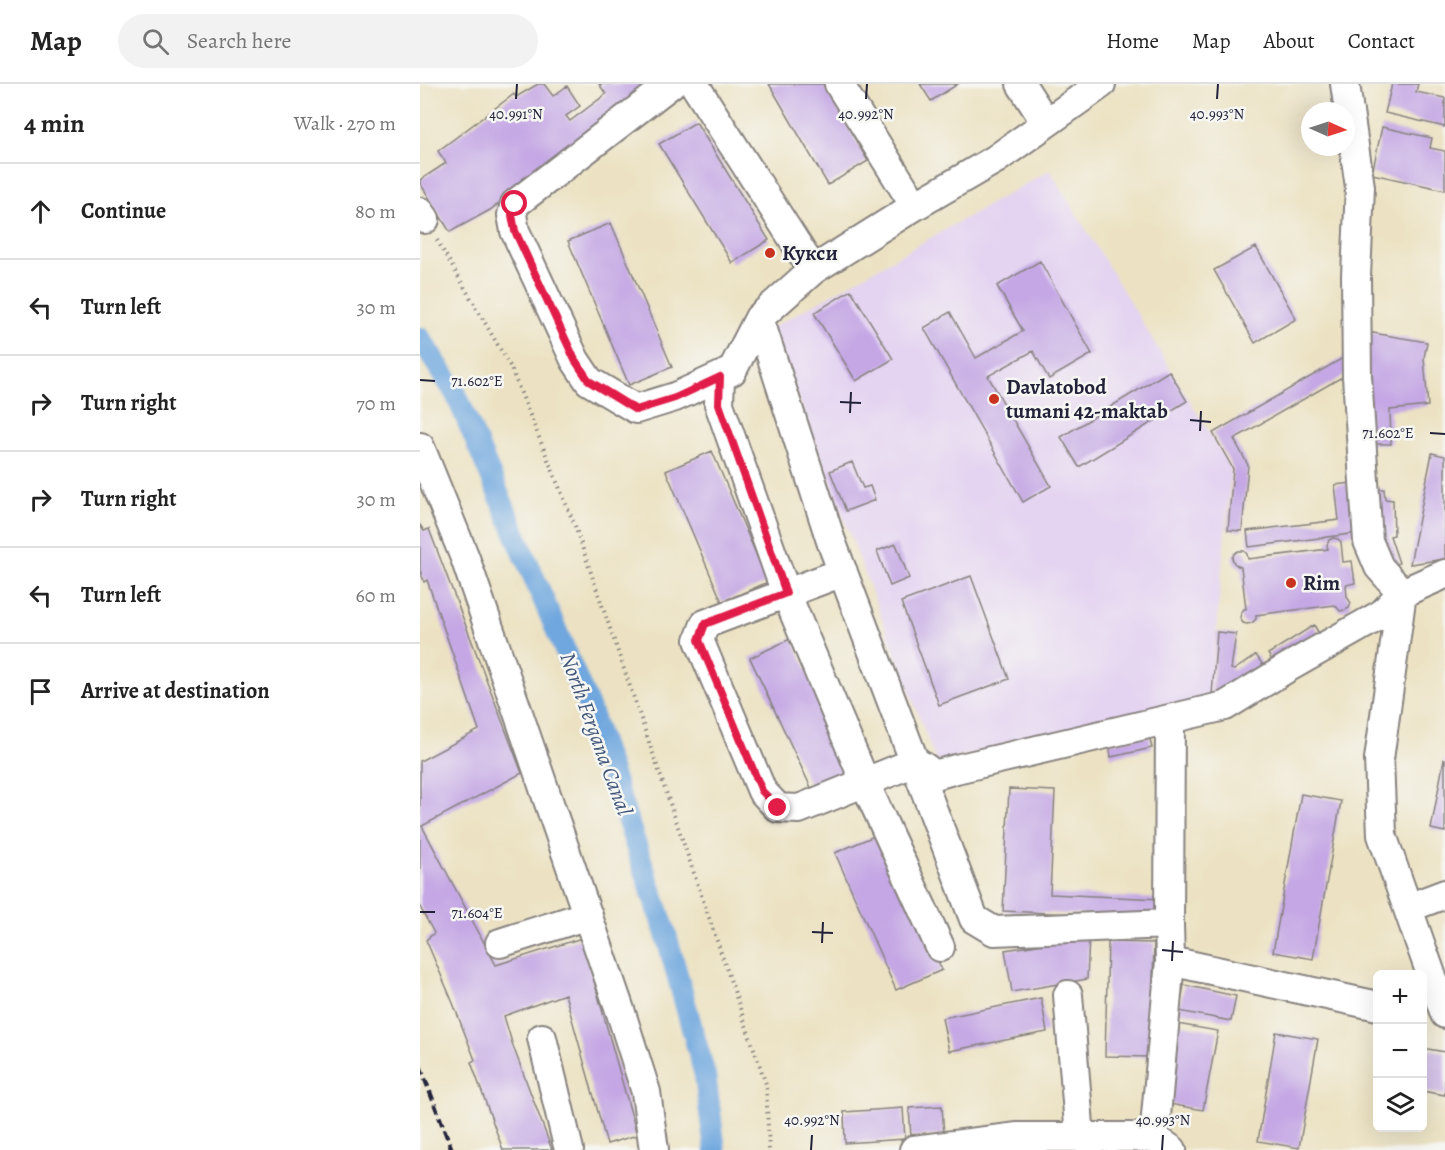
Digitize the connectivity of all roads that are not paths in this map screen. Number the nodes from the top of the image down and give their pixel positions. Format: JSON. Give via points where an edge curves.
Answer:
{"nodes":[{"id":1,"x":671,"y":84,"type":"edge"},
{"id":2,"x":694,"y":84,"type":"edge"},
{"id":3,"x":839,"y":84,"type":"edge"},
{"id":4,"x":1021,"y":84,"type":"edge"},
{"id":5,"x":1101,"y":84,"type":"edge"},
{"id":6,"x":1345,"y":84,"type":"edge"},
{"id":7,"x":1046,"y":123,"type":"junction"},
{"id":8,"x":915,"y":206,"type":"junction"},
{"id":9,"x":813,"y":270,"type":"junction"},
{"id":10,"x":759,"y":318,"type":"junction"},
{"id":11,"x":720,"y":377,"type":"junction"},
{"id":12,"x":420,"y":447,"type":"edge"},
{"id":13,"x":843,"y":572,"type":"junction"},
{"id":14,"x":1445,"y":574,"type":"edge"},
{"id":15,"x":786,"y":593,"type":"junction"},
{"id":16,"x":1402,"y":593,"type":"junction"},
{"id":17,"x":1170,"y":719,"type":"junction"},
{"id":18,"x":915,"y":762,"type":"junction"},
{"id":19,"x":865,"y":782,"type":"junction"},
{"id":20,"x":1445,"y":894,"type":"edge"},
{"id":21,"x":1408,"y":908,"type":"junction"},
{"id":22,"x":588,"y":915,"type":"junction"},
{"id":23,"x":1169,"y":924,"type":"junction"},
{"id":24,"x":500,"y":943,"type":"dead end"},
{"id":25,"x":940,"y":946,"type":"dead end"},
{"id":26,"x":1170,"y":961,"type":"junction"},
{"id":27,"x":1068,"y":995,"type":"dead end"},
{"id":28,"x":1373,"y":1005,"type":"edge"},
{"id":29,"x":1445,"y":1014,"type":"edge"},
{"id":30,"x":1427,"y":1017,"type":"edge"},
{"id":31,"x":1445,"y":1020,"type":"edge"},
{"id":32,"x":542,"y":1038,"type":"dead end"},
{"id":33,"x":1080,"y":1137,"type":"junction"},
{"id":34,"x":1163,"y":1144,"type":"edge"},
{"id":35,"x":980,"y":1146,"type":"edge"},
{"id":36,"x":569,"y":1150,"type":"edge"},
{"id":37,"x":654,"y":1150,"type":"edge"},
{"id":38,"x":914,"y":1150,"type":"edge"}],
"edges":[{"from":1,"to":11,"type":"street","via":[[515,204],[512,215],[515,231],[575,360],[589,381],[636,410],[675,398]]},
{"from":2,"to":9,"type":"street"},
{"from":3,"to":8,"type":"street"},
{"from":4,"to":7,"type":"street"},
{"from":5,"to":7,"type":"street"},
{"from":6,"to":16,"type":"street","via":[[1359,187],[1357,375],[1368,541],[1379,567]]},
{"from":7,"to":8,"type":"street","via":[[996,159]]},
{"from":8,"to":9,"type":"street"},
{"from":9,"to":10,"type":"street"},
{"from":10,"to":11,"type":"street","via":[[732,371]]},
{"from":10,"to":13,"type":"street"},
{"from":11,"to":15,"type":"street","via":[[719,404]]},
{"from":12,"to":22,"type":"street","via":[[465,558]]},
{"from":13,"to":15,"type":"street"},
{"from":13,"to":18,"type":"street"},
{"from":14,"to":16,"type":"street"},
{"from":15,"to":19,"type":"street"},
{"from":15,"to":19,"type":"street","via":[[705,624],[699,640],[712,673],[762,791],[778,808],[800,809]]},
{"from":16,"to":17,"type":"street","via":[[1382,614],[1225,706]]},
{"from":16,"to":21,"type":"street","via":[[1379,759],[1382,835]]},
{"from":17,"to":18,"type":"street","via":[[935,775]]},
{"from":17,"to":23,"type":"street"},
{"from":18,"to":19,"type":"street"},
{"from":18,"to":23,"type":"street","via":[[974,919],[994,931]]},
{"from":19,"to":25,"type":"street"},
{"from":20,"to":21,"type":"street"},
{"from":21,"to":29,"type":"street"},
{"from":22,"to":24,"type":"street"},
{"from":22,"to":37,"type":"street","via":[[646,1092]]},
{"from":23,"to":26,"type":"street"},
{"from":26,"to":28,"type":"street"},
{"from":26,"to":34,"type":"street"},
{"from":27,"to":33,"type":"street"},
{"from":30,"to":31,"type":"street"},
{"from":32,"to":36,"type":"street"},
{"from":33,"to":34,"type":"street"},
{"from":33,"to":35,"type":"street","via":[[1018,1137]]},
{"from":35,"to":38,"type":"street"}]}
